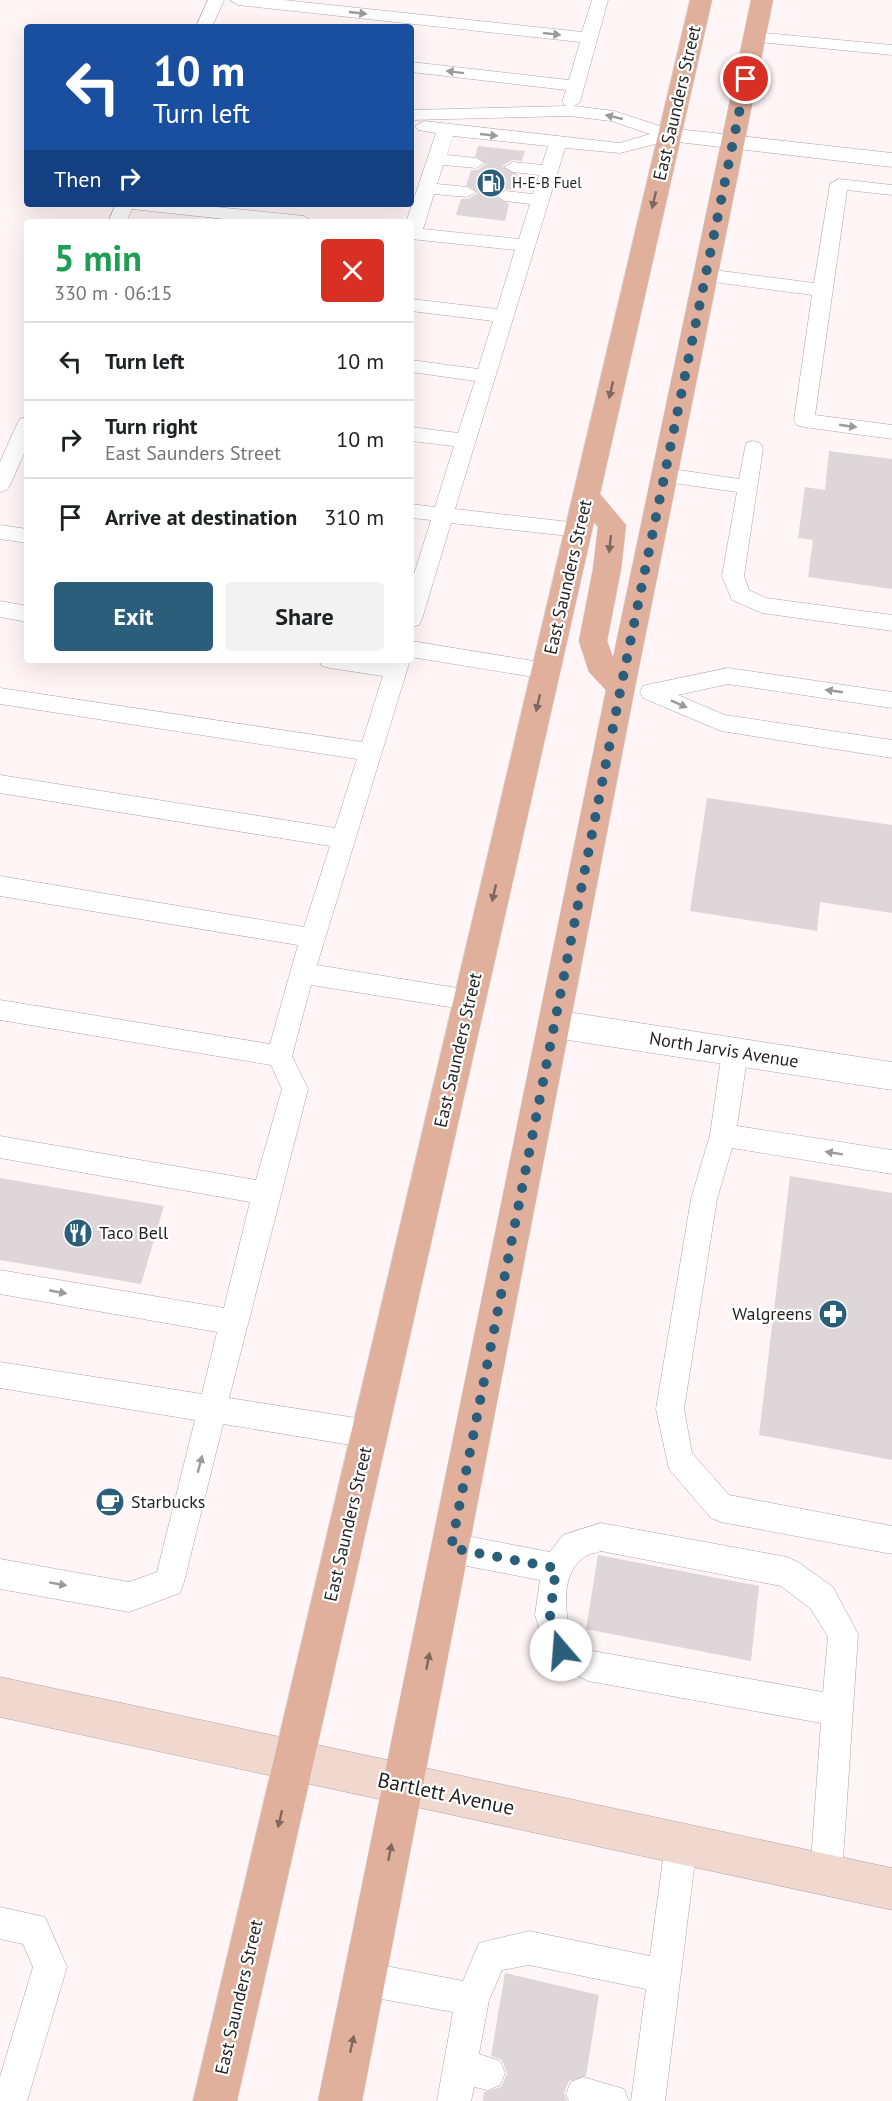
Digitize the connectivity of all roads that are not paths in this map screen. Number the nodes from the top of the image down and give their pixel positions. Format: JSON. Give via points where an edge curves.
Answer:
{"nodes":[{"id":1,"x":216,"y":0,"type":"edge"},
{"id":2,"x":238,"y":0,"type":"edge"},
{"id":3,"x":600,"y":0,"type":"edge"},
{"id":4,"x":701,"y":0,"type":"edge"},
{"id":5,"x":762,"y":0,"type":"edge"},
{"id":6,"x":205,"y":24,"type":"edge"},
{"id":7,"x":754,"y":37,"type":"junction"},
{"id":8,"x":589,"y":38,"type":"junction"},
{"id":9,"x":892,"y":50,"type":"edge"},
{"id":10,"x":414,"y":67,"type":"edge"},
{"id":11,"x":576,"y":87,"type":"junction"},
{"id":12,"x":569,"y":111,"type":"junction"},
{"id":13,"x":414,"y":115,"type":"edge"},
{"id":14,"x":414,"y":124,"type":"edge"},
{"id":15,"x":446,"y":130,"type":"junction"},
{"id":16,"x":669,"y":135,"type":"junction"},
{"id":17,"x":558,"y":142,"type":"junction"},
{"id":18,"x":733,"y":142,"type":"junction"},
{"id":19,"x":436,"y":159,"type":"junction"},
{"id":20,"x":892,"y":160,"type":"edge"},
{"id":21,"x":476,"y":164,"type":"dead end"},
{"id":22,"x":513,"y":167,"type":"dead end"},
{"id":23,"x":549,"y":171,"type":"junction"},
{"id":24,"x":422,"y":182,"type":"edge"},
{"id":25,"x":892,"y":190,"type":"edge"},
{"id":26,"x":467,"y":192,"type":"dead end"},
{"id":27,"x":505,"y":196,"type":"dead end"},
{"id":28,"x":540,"y":200,"type":"junction"},
{"id":29,"x":163,"y":207,"type":"edge"},
{"id":30,"x":276,"y":219,"type":"edge"},
{"id":31,"x":414,"y":219,"type":"edge"},
{"id":32,"x":414,"y":233,"type":"edge"},
{"id":33,"x":526,"y":246,"type":"junction"},
{"id":34,"x":706,"y":275,"type":"junction"},
{"id":35,"x":822,"y":290,"type":"junction"},
{"id":36,"x":414,"y":305,"type":"edge"},
{"id":37,"x":505,"y":316,"type":"junction"},
{"id":38,"x":414,"y":366,"type":"edge"},
{"id":39,"x":486,"y":376,"type":"junction"},
{"id":40,"x":892,"y":432,"type":"edge"},
{"id":41,"x":414,"y":434,"type":"edge"},
{"id":42,"x":24,"y":439,"type":"edge"},
{"id":43,"x":466,"y":441,"type":"junction"},
{"id":44,"x":753,"y":448,"type":"dead end"},
{"id":45,"x":20,"y":458,"type":"edge"},
{"id":46,"x":666,"y":475,"type":"junction"},
{"id":47,"x":0,"y":485,"type":"edge"},
{"id":48,"x":748,"y":487,"type":"junction"},
{"id":49,"x":586,"y":495,"type":"junction"},
{"id":50,"x":414,"y":511,"type":"edge"},
{"id":51,"x":443,"y":515,"type":"junction"},
{"id":52,"x":578,"y":530,"type":"junction"},
{"id":53,"x":0,"y":532,"type":"edge"},
{"id":54,"x":24,"y":536,"type":"edge"},
{"id":55,"x":415,"y":591,"type":"edge"},
{"id":56,"x":0,"y":609,"type":"edge"},
{"id":57,"x":24,"y":613,"type":"edge"},
{"id":58,"x":892,"y":623,"type":"edge"},
{"id":59,"x":414,"y":649,"type":"edge"},
{"id":60,"x":370,"y":663,"type":"edge"},
{"id":61,"x":397,"y":665,"type":"edge"},
{"id":62,"x":546,"y":671,"type":"junction"},
{"id":63,"x":636,"y":689,"type":"junction"},
{"id":64,"x":0,"y":696,"type":"edge"},
{"id":65,"x":892,"y":700,"type":"edge"},
{"id":66,"x":892,"y":749,"type":"edge"},
{"id":67,"x":370,"y":752,"type":"junction"},
{"id":68,"x":0,"y":783,"type":"edge"},
{"id":69,"x":344,"y":839,"type":"junction"},
{"id":70,"x":0,"y":885,"type":"edge"},
{"id":71,"x":313,"y":938,"type":"junction"},
{"id":72,"x":302,"y":973,"type":"junction"},
{"id":73,"x":469,"y":1000,"type":"junction"},
{"id":74,"x":0,"y":1010,"type":"edge"},
{"id":75,"x":555,"y":1024,"type":"junction"},
{"id":76,"x":735,"y":1052,"type":"junction"},
{"id":77,"x":279,"y":1056,"type":"junction"},
{"id":78,"x":892,"y":1076,"type":"edge"},
{"id":79,"x":723,"y":1135,"type":"junction"},
{"id":80,"x":0,"y":1148,"type":"edge"},
{"id":81,"x":892,"y":1162,"type":"edge"},
{"id":82,"x":266,"y":1193,"type":"junction"},
{"id":83,"x":0,"y":1282,"type":"edge"},
{"id":84,"x":234,"y":1322,"type":"junction"},
{"id":85,"x":0,"y":1375,"type":"edge"},
{"id":86,"x":214,"y":1409,"type":"junction"},
{"id":87,"x":369,"y":1434,"type":"junction"},
{"id":88,"x":892,"y":1540,"type":"edge"},
{"id":89,"x":451,"y":1548,"type":"junction"},
{"id":90,"x":556,"y":1568,"type":"junction"},
{"id":91,"x":0,"y":1574,"type":"edge"},
{"id":92,"x":0,"y":1697,"type":"edge"},
{"id":93,"x":837,"y":1710,"type":"junction"},
{"id":94,"x":293,"y":1762,"type":"junction"},
{"id":95,"x":403,"y":1785,"type":"junction"},
{"id":96,"x":681,"y":1844,"type":"junction"},
{"id":97,"x":826,"y":1875,"type":"junction"},
{"id":98,"x":892,"y":1889,"type":"edge"},
{"id":99,"x":0,"y":1923,"type":"edge"},
{"id":100,"x":664,"y":1976,"type":"junction"},
{"id":101,"x":365,"y":1979,"type":"junction"},
{"id":102,"x":472,"y":1998,"type":"junction"},
{"id":103,"x":10,"y":2101,"type":"edge"},
{"id":104,"x":215,"y":2101,"type":"edge"},
{"id":105,"x":340,"y":2101,"type":"edge"},
{"id":106,"x":454,"y":2101,"type":"edge"},
{"id":107,"x":648,"y":2101,"type":"edge"}],
"edges":[{"from":1,"to":6,"type":"lane"},
{"from":2,"to":8,"type":"lane","one_way":true},
{"from":3,"to":8,"type":"lane"},
{"from":4,"to":16,"type":"main road","name":"East Saunders Street"},
{"from":5,"to":7,"type":"main road"},
{"from":7,"to":9,"type":"lane"},
{"from":7,"to":18,"type":"main road"},
{"from":8,"to":11,"type":"lane"},
{"from":11,"to":10,"type":"lane","one_way":true},
{"from":11,"to":12,"type":"lane"},
{"from":12,"to":13,"type":"lane"},
{"from":16,"to":12,"type":"lane","one_way":true,"via":[[614,116]]},
{"from":14,"to":15,"type":"lane"},
{"from":15,"to":17,"type":"lane","one_way":true},
{"from":15,"to":19,"type":"lane"},
{"from":16,"to":17,"type":"lane","via":[[620,148]]},
{"from":16,"to":18,"type":"street"},
{"from":16,"to":49,"type":"main road","name":"East Saunders Street","one_way":true},
{"from":17,"to":23,"type":"lane"},
{"from":18,"to":20,"type":"street"},
{"from":18,"to":34,"type":"main road"},
{"from":19,"to":21,"type":"lane"},
{"from":19,"to":24,"type":"lane"},
{"from":22,"to":23,"type":"lane"},
{"from":23,"to":28,"type":"lane"},
{"from":24,"to":26,"type":"lane"},
{"from":24,"to":31,"type":"lane"},
{"from":25,"to":35,"type":"lane","via":[[839,184]]},
{"from":27,"to":28,"type":"lane"},
{"from":28,"to":33,"type":"lane"},
{"from":29,"to":30,"type":"lane"},
{"from":32,"to":33,"type":"lane"},
{"from":33,"to":37,"type":"lane"},
{"from":34,"to":35,"type":"lane"},
{"from":34,"to":46,"type":"main road"},
{"from":35,"to":40,"type":"lane","one_way":true,"via":[[804,420]]},
{"from":36,"to":37,"type":"lane"},
{"from":37,"to":39,"type":"lane"},
{"from":38,"to":39,"type":"lane"},
{"from":39,"to":43,"type":"lane"},
{"from":41,"to":43,"type":"lane"},
{"from":42,"to":45,"type":"lane"},
{"from":43,"to":51,"type":"lane"},
{"from":44,"to":48,"type":"lane"},
{"from":45,"to":47,"type":"lane"},
{"from":46,"to":48,"type":"lane"},
{"from":46,"to":63,"type":"main road"},
{"from":48,"to":58,"type":"lane","via":[[733,576],[740,595],[762,605]]},
{"from":49,"to":52,"type":"main road","name":"East Saunders Street"},
{"from":49,"to":63,"type":"main road","one_way":true,"via":[[612,525],[593,641],[603,672]]},
{"from":50,"to":51,"type":"lane"},
{"from":51,"to":52,"type":"lane"},
{"from":51,"to":55,"type":"lane"},
{"from":52,"to":62,"type":"main road","name":"East Saunders Street"},
{"from":53,"to":54,"type":"lane"},
{"from":56,"to":57,"type":"lane"},
{"from":59,"to":62,"type":"lane"},
{"from":60,"to":61,"type":"lane"},
{"from":61,"to":67,"type":"lane"},
{"from":62,"to":73,"type":"main road","name":"East Saunders Street","one_way":true},
{"from":65,"to":63,"type":"lane","one_way":true,"via":[[728,676]]},
{"from":63,"to":66,"type":"lane","one_way":true,"via":[[721,723]]},
{"from":63,"to":75,"type":"main road"},
{"from":64,"to":67,"type":"lane"},
{"from":67,"to":69,"type":"lane"},
{"from":68,"to":69,"type":"lane"},
{"from":69,"to":71,"type":"lane"},
{"from":70,"to":71,"type":"lane"},
{"from":71,"to":72,"type":"lane"},
{"from":72,"to":73,"type":"lane"},
{"from":72,"to":77,"type":"lane"},
{"from":73,"to":87,"type":"main road","name":"East Saunders Street"},
{"from":74,"to":77,"type":"lane"},
{"from":75,"to":76,"type":"street","name":"North Jarvis Avenue"},
{"from":75,"to":89,"type":"main road"},
{"from":76,"to":78,"type":"street","name":"North Jarvis Avenue"},
{"from":76,"to":79,"type":"lane"},
{"from":77,"to":82,"type":"lane","via":[[295,1089]]},
{"from":81,"to":79,"type":"lane","one_way":true},
{"from":79,"to":88,"type":"lane","via":[[704,1199],[670,1408],[679,1459],[721,1508]]},
{"from":80,"to":82,"type":"lane"},
{"from":82,"to":84,"type":"lane"},
{"from":83,"to":84,"type":"lane","one_way":true},
{"from":84,"to":86,"type":"lane"},
{"from":85,"to":86,"type":"lane"},
{"from":86,"to":87,"type":"lane"},
{"from":91,"to":86,"type":"lane","one_way":true,"via":[[129,1597],[169,1582]]},
{"from":87,"to":94,"type":"main road","name":"East Saunders Street"},
{"from":89,"to":90,"type":"lane"},
{"from":95,"to":89,"type":"main road","one_way":true},
{"from":90,"to":93,"type":"lane","via":[[550,1616],[561,1650],[588,1666]]},
{"from":90,"to":93,"type":"lane","via":[[574,1545],[601,1537],[787,1572],[822,1598],[843,1634]]},
{"from":92,"to":94,"type":"main road","name":"Bartlett Avenue"},
{"from":93,"to":97,"type":"lane"},
{"from":94,"to":95,"type":"main road","name":"Bartlett Avenue"},
{"from":94,"to":104,"type":"main road","name":"East Saunders Street","one_way":true},
{"from":95,"to":96,"type":"main road","name":"Bartlett Avenue"},
{"from":101,"to":95,"type":"main road","one_way":true},
{"from":96,"to":97,"type":"main road","name":"Bartlett Avenue"},
{"from":96,"to":100,"type":"lane"},
{"from":97,"to":98,"type":"main road","name":"Bartlett Avenue"},
{"from":99,"to":103,"type":"lane","via":[[33,1929],[50,1967]]},
{"from":100,"to":102,"type":"lane","via":[[529,1948],[491,1955]]},
{"from":100,"to":107,"type":"lane"},
{"from":101,"to":102,"type":"lane"},
{"from":105,"to":101,"type":"main road","one_way":true},
{"from":102,"to":106,"type":"lane","via":[[474,2070]]}]}
